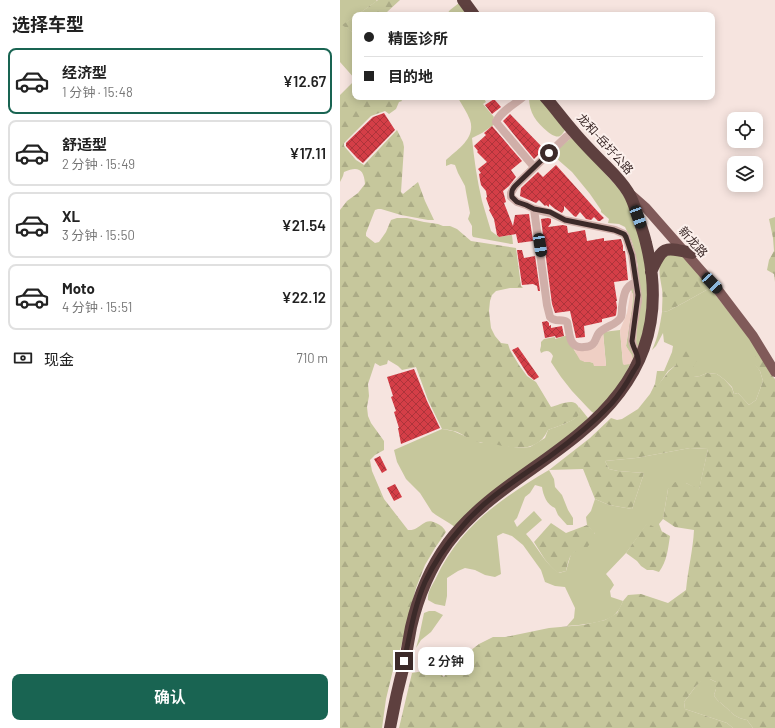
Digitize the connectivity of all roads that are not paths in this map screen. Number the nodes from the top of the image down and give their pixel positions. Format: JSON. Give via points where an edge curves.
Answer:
{"nodes":[{"id":1,"x":463,"y":0,"type":"edge"},
{"id":2,"x":469,"y":0,"type":"edge"},
{"id":3,"x":472,"y":12,"type":"edge"},
{"id":4,"x":477,"y":12,"type":"edge"},
{"id":5,"x":519,"y":100,"type":"edge"},
{"id":6,"x":547,"y":100,"type":"edge"},
{"id":7,"x":554,"y":100,"type":"edge"},
{"id":8,"x":574,"y":132,"type":"junction"},
{"id":9,"x":534,"y":167,"type":"junction"},
{"id":10,"x":633,"y":194,"type":"junction"},
{"id":11,"x":534,"y":209,"type":"junction"},
{"id":12,"x":688,"y":252,"type":"junction"},
{"id":13,"x":653,"y":269,"type":"junction"},
{"id":14,"x":636,"y":282,"type":"junction"},
{"id":15,"x":775,"y":361,"type":"edge"},
{"id":16,"x":640,"y":364,"type":"junction"},
{"id":17,"x":775,"y":372,"type":"edge"},
{"id":18,"x":390,"y":728,"type":"edge"},
{"id":19,"x":394,"y":728,"type":"edge"}],
"edges":[{"from":1,"to":3,"type":"highway"},
{"from":2,"to":4,"type":"highway"},
{"from":5,"to":9,"type":"street","via":[[498,117],[496,122]]},
{"from":6,"to":8,"type":"highway","name":"龙和-岳圩公路"},
{"from":7,"to":10,"type":"highway","name":"龙和-岳圩公路"},
{"from":8,"to":9,"type":"street"},
{"from":8,"to":10,"type":"highway","name":"龙和-岳圩公路"},
{"from":9,"to":11,"type":"street","via":[[512,188],[511,193],[514,200]]},
{"from":10,"to":12,"type":"main road","name":"新龙路"},
{"from":10,"to":13,"type":"highway","via":[[650,240]]},
{"from":11,"to":14,"type":"street","via":[[550,212],[570,222],[624,234],[632,255]]},
{"from":11,"to":14,"type":"street","via":[[550,317],[567,322],[571,342],[576,346],[591,345],[599,332],[621,317],[627,288]]},
{"from":12,"to":13,"type":"highway","via":[[670,248],[665,250],[657,258]]},
{"from":12,"to":15,"type":"main road","name":"新龙路","via":[[746,316]]},
{"from":12,"to":17,"type":"main road","name":"新龙路","via":[[753,336]]},
{"from":13,"to":16,"type":"highway","via":[[658,296],[657,317],[652,337]]},
{"from":14,"to":16,"type":"street","via":[[638,301],[632,341]]},
{"from":16,"to":18,"type":"highway","via":[[623,389],[598,417],[476,512],[442,551],[425,583],[415,612]]},
{"from":16,"to":19,"type":"highway","via":[[616,404],[601,419],[553,460],[481,512],[445,554],[428,585],[419,614]]}]}
